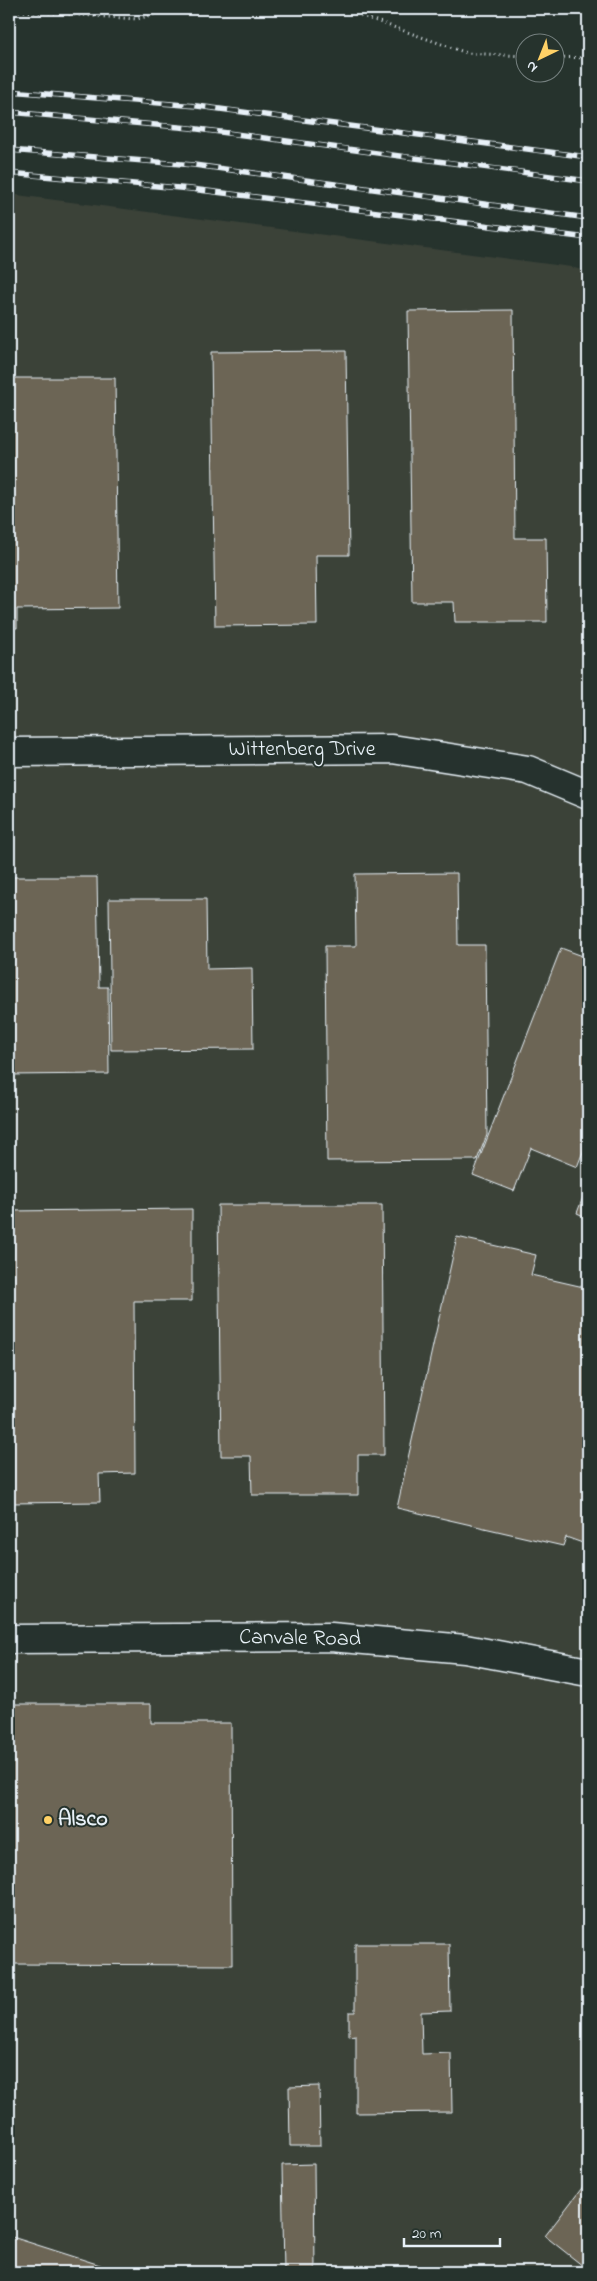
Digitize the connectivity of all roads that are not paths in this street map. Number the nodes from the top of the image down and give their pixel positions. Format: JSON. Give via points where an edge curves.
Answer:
{"nodes":[{"id":1,"x":9,"y":752,"type":"edge"},
{"id":2,"x":588,"y":795,"type":"edge"},
{"id":3,"x":9,"y":1639,"type":"edge"},
{"id":4,"x":588,"y":1672,"type":"edge"}],
"edges":[{"from":1,"to":2,"type":"street","name":"Wittenberg Drive","via":[[392,749],[528,770]]},
{"from":3,"to":4,"type":"street","name":"Canvale Road","via":[[331,1637],[465,1649]]}]}
